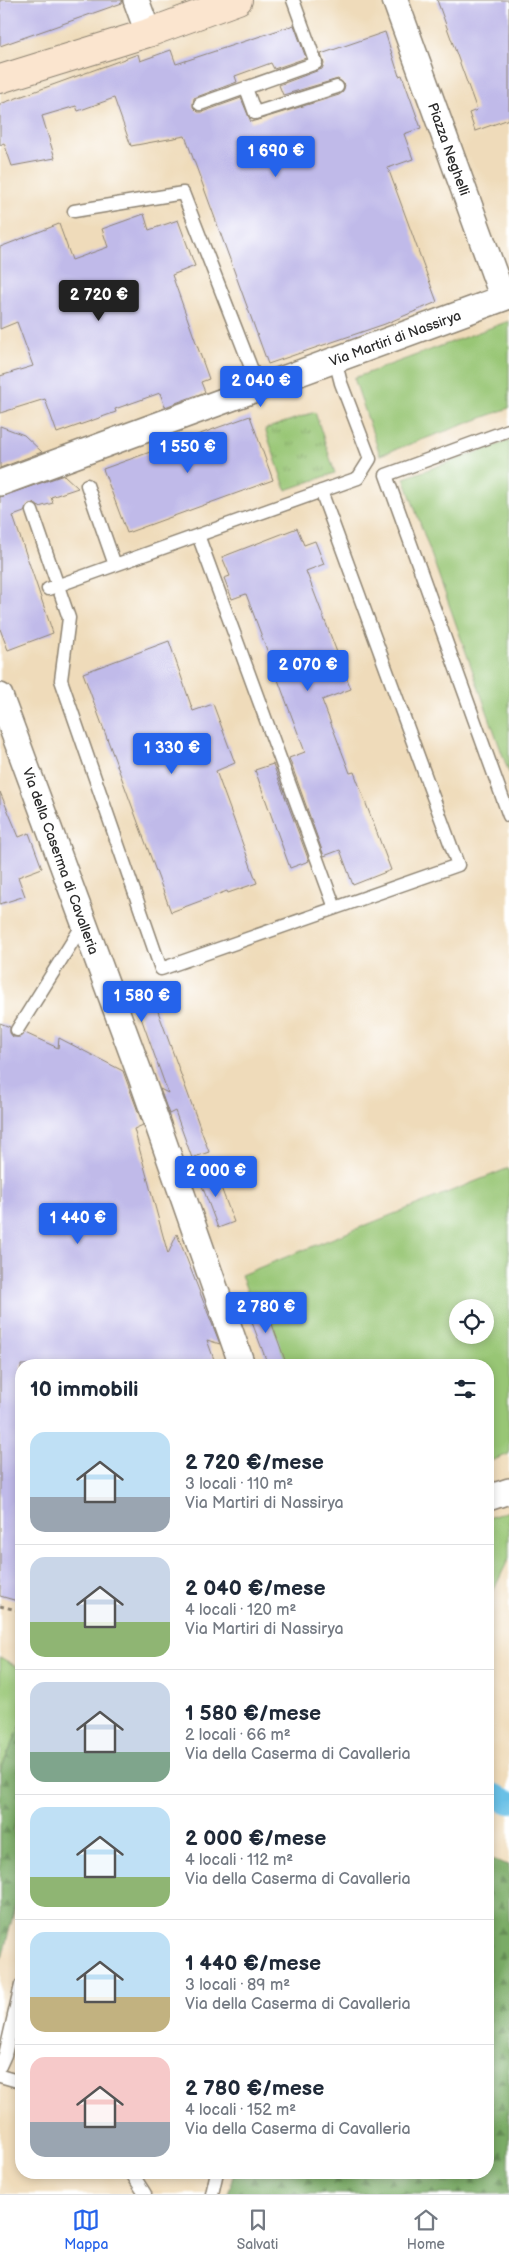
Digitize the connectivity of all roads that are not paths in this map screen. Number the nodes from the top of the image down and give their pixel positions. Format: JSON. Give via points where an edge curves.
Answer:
{"nodes":[{"id":1,"x":136,"y":0,"type":"edge"},
{"id":2,"x":238,"y":0,"type":"edge"},
{"id":3,"x":293,"y":0,"type":"edge"},
{"id":4,"x":395,"y":0,"type":"edge"},
{"id":5,"x":148,"y":32,"type":"junction"},
{"id":6,"x":0,"y":79,"type":"edge"},
{"id":7,"x":337,"y":87,"type":"dead end"},
{"id":8,"x":246,"y":88,"type":"junction"},
{"id":9,"x":200,"y":104,"type":"dead end"},
{"id":10,"x":74,"y":211,"type":"dead end"},
{"id":11,"x":506,"y":297,"type":"edge"},
{"id":12,"x":335,"y":360,"type":"junction"},
{"id":13,"x":259,"y":388,"type":"junction"},
{"id":14,"x":509,"y":430,"type":"edge"},
{"id":15,"x":0,"y":483,"type":"edge"},
{"id":16,"x":87,"y":485,"type":"dead end"},
{"id":17,"x":321,"y":491,"type":"junction"},
{"id":18,"x":32,"y":511,"type":"dead end"},
{"id":19,"x":198,"y":535,"type":"junction"},
{"id":20,"x":116,"y":565,"type":"junction"},
{"id":21,"x":53,"y":587,"type":"junction"},
{"id":22,"x":0,"y":696,"type":"edge"},
{"id":23,"x":509,"y":816,"type":"edge"},
{"id":24,"x":335,"y":908,"type":"junction"},
{"id":25,"x":84,"y":923,"type":"junction"},
{"id":26,"x":18,"y":1030,"type":"dead end"},
{"id":27,"x":240,"y":1359,"type":"edge"},
{"id":28,"x":509,"y":1491,"type":"edge"},
{"id":29,"x":494,"y":1496,"type":"edge"},
{"id":30,"x":15,"y":2011,"type":"edge"},
{"id":31,"x":0,"y":2066,"type":"edge"},
{"id":32,"x":0,"y":2076,"type":"edge"},
{"id":33,"x":15,"y":2080,"type":"edge"},
{"id":34,"x":135,"y":2179,"type":"edge"},
{"id":35,"x":215,"y":2179,"type":"edge"},
{"id":36,"x":145,"y":2194,"type":"edge"},
{"id":37,"x":212,"y":2194,"type":"edge"}],
"edges":[{"from":1,"to":5,"type":"street"},
{"from":2,"to":5,"type":"street"},
{"from":3,"to":8,"type":"lane","via":[[316,63]]},
{"from":4,"to":11,"type":"street","name":"Piazza Neghelli"},
{"from":5,"to":6,"type":"street"},
{"from":7,"to":8,"type":"lane","via":[[255,113]]},
{"from":8,"to":9,"type":"lane"},
{"from":10,"to":13,"type":"lane","via":[[184,193]]},
{"from":11,"to":12,"type":"street","name":"Via Martiri di Nassirya"},
{"from":12,"to":13,"type":"street","name":"Via Martiri di Nassirya"},
{"from":12,"to":17,"type":"lane","via":[[370,459],[358,478]]},
{"from":13,"to":15,"type":"street","name":"Via Martiri di Nassirya"},
{"from":14,"to":23,"type":"lane","via":[[386,475]]},
{"from":16,"to":20,"type":"lane"},
{"from":17,"to":19,"type":"lane"},
{"from":17,"to":24,"type":"lane","via":[[458,865]]},
{"from":18,"to":21,"type":"lane"},
{"from":19,"to":20,"type":"lane"},
{"from":19,"to":24,"type":"lane"},
{"from":20,"to":21,"type":"lane"},
{"from":21,"to":24,"type":"lane","via":[[68,618],[61,680],[161,969]]},
{"from":22,"to":25,"type":"street","name":"Via della Caserma di Cavalleria"},
{"from":25,"to":26,"type":"lane"},
{"from":25,"to":27,"type":"street","name":"Via della Caserma di Cavalleria"},
{"from":28,"to":29,"type":"street"},
{"from":30,"to":31,"type":"lane"},
{"from":32,"to":33,"type":"lane"},
{"from":34,"to":36,"type":"lane"},
{"from":35,"to":37,"type":"lane"}]}
